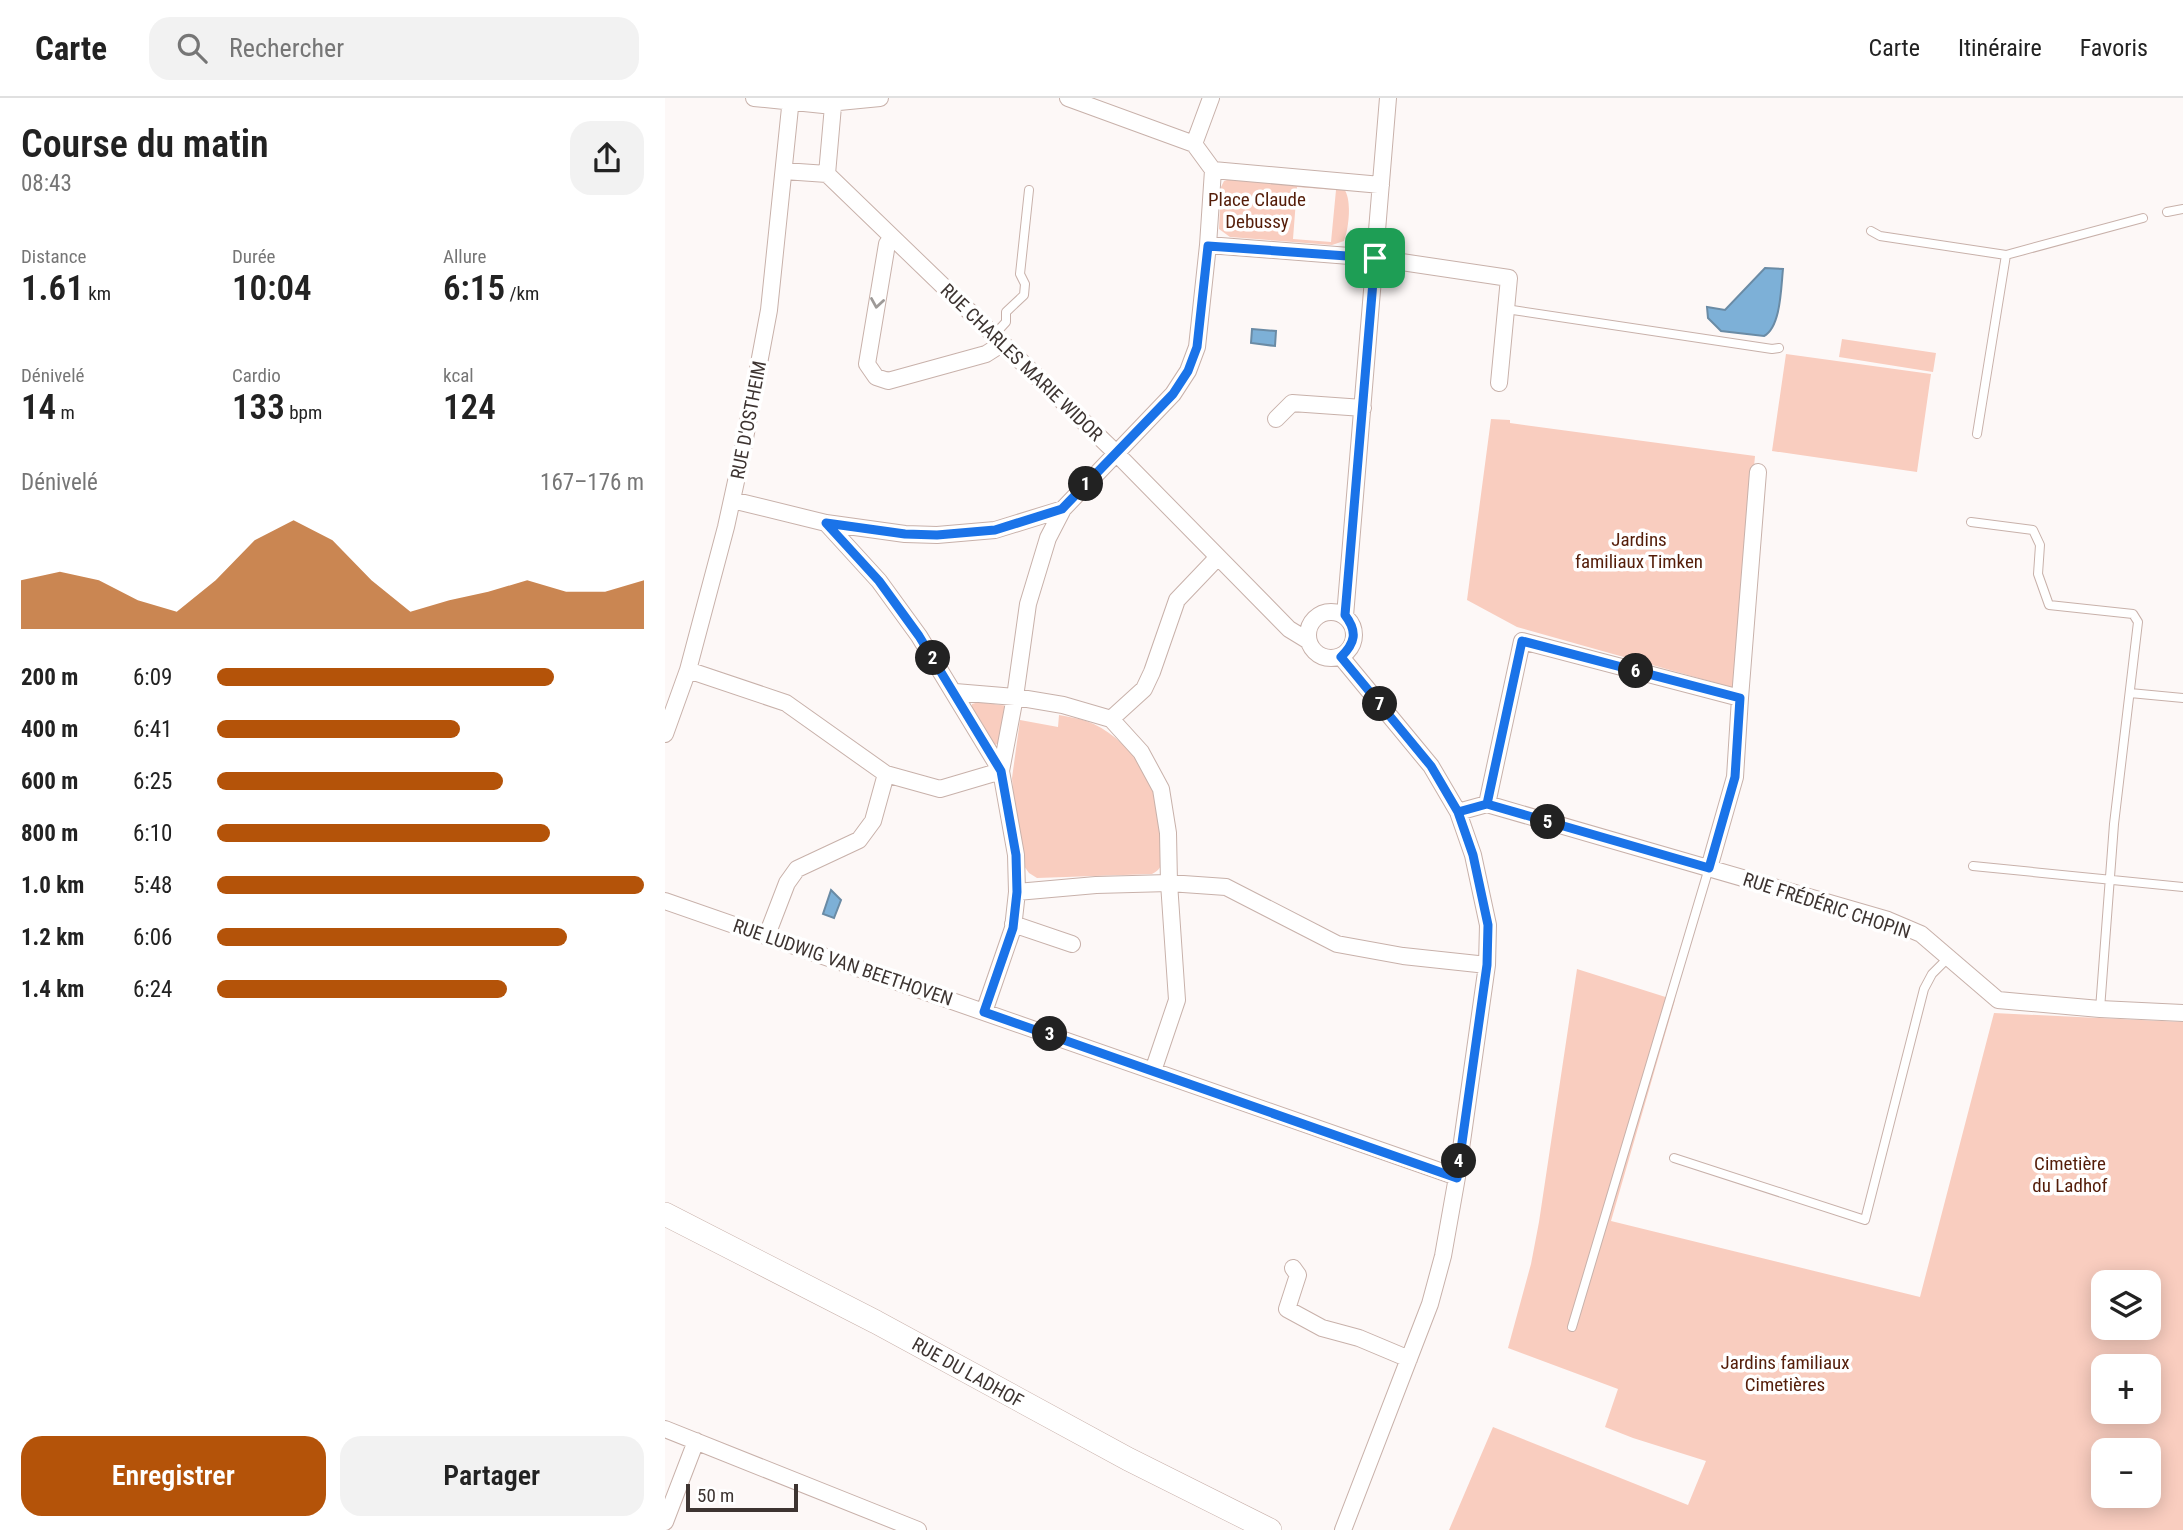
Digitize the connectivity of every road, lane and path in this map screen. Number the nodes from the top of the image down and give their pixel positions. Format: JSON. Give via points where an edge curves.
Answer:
{"nodes":[{"id":1,"x":754,"y":98,"type":"edge"},
{"id":2,"x":880,"y":98,"type":"edge"},
{"id":3,"x":1068,"y":98,"type":"edge"},
{"id":4,"x":1211,"y":98,"type":"edge"},
{"id":5,"x":1388,"y":98,"type":"edge"},
{"id":6,"x":790,"y":100,"type":"edge"},
{"id":7,"x":832,"y":106,"type":"junction"},
{"id":8,"x":1194,"y":144,"type":"junction"},
{"id":9,"x":1213,"y":170,"type":"junction"},
{"id":10,"x":783,"y":171,"type":"junction"},
{"id":11,"x":827,"y":174,"type":"junction"},
{"id":12,"x":1381,"y":185,"type":"junction"},
{"id":13,"x":1029,"y":190,"type":"dead end"},
{"id":14,"x":2183,"y":209,"type":"edge"},
{"id":15,"x":2168,"y":212,"type":"dead end"},
{"id":16,"x":2143,"y":218,"type":"dead end"},
{"id":17,"x":1871,"y":231,"type":"dead end"},
{"id":18,"x":892,"y":237,"type":"junction"},
{"id":19,"x":1208,"y":246,"type":"junction"},
{"id":20,"x":2006,"y":255,"type":"junction"},
{"id":21,"x":1375,"y":258,"type":"junction"},
{"id":22,"x":1506,"y":309,"type":"junction"},
{"id":23,"x":997,"y":338,"type":"junction"},
{"id":24,"x":1779,"y":348,"type":"dead end"},
{"id":25,"x":1499,"y":383,"type":"dead end"},
{"id":26,"x":1363,"y":408,"type":"junction"},
{"id":27,"x":1276,"y":419,"type":"dead end"},
{"id":28,"x":1977,"y":434,"type":"dead end"},
{"id":29,"x":1115,"y":452,"type":"junction"},
{"id":30,"x":1758,"y":472,"type":"dead end"},
{"id":31,"x":732,"y":500,"type":"junction"},
{"id":32,"x":1062,"y":509,"type":"junction"},
{"id":33,"x":1971,"y":522,"type":"dead end"},
{"id":34,"x":826,"y":523,"type":"junction"},
{"id":35,"x":1218,"y":557,"type":"junction"},
{"id":36,"x":1345,"y":615,"type":"junction"},
{"id":37,"x":1307,"y":640,"type":"junction"},
{"id":38,"x":1341,"y":657,"type":"junction"},
{"id":39,"x":688,"y":670,"type":"junction"},
{"id":40,"x":955,"y":692,"type":"junction"},
{"id":41,"x":2130,"y":693,"type":"junction"},
{"id":42,"x":1015,"y":697,"type":"junction"},
{"id":43,"x":1740,"y":698,"type":"junction"},
{"id":44,"x":2183,"y":698,"type":"edge"},
{"id":45,"x":1111,"y":719,"type":"junction"},
{"id":46,"x":665,"y":734,"type":"edge"},
{"id":47,"x":1001,"y":771,"type":"junction"},
{"id":48,"x":886,"y":774,"type":"junction"},
{"id":49,"x":1487,"y":804,"type":"junction"},
{"id":50,"x":1458,"y":812,"type":"junction"},
{"id":51,"x":1973,"y":866,"type":"dead end"},
{"id":52,"x":1709,"y":868,"type":"junction"},
{"id":53,"x":2111,"y":879,"type":"junction"},
{"id":54,"x":1169,"y":883,"type":"junction"},
{"id":55,"x":2183,"y":887,"type":"edge"},
{"id":56,"x":1017,"y":892,"type":"junction"},
{"id":57,"x":665,"y":901,"type":"edge"},
{"id":58,"x":1013,"y":924,"type":"junction"},
{"id":59,"x":767,"y":935,"type":"junction"},
{"id":60,"x":1072,"y":944,"type":"dead end"},
{"id":61,"x":1948,"y":958,"type":"junction"},
{"id":62,"x":1487,"y":965,"type":"junction"},
{"id":63,"x":2101,"y":1009,"type":"junction"},
{"id":64,"x":984,"y":1012,"type":"junction"},
{"id":65,"x":2183,"y":1013,"type":"edge"},
{"id":66,"x":1153,"y":1070,"type":"junction"},
{"id":67,"x":1674,"y":1158,"type":"dead end"},
{"id":68,"x":1457,"y":1178,"type":"junction"},
{"id":69,"x":665,"y":1214,"type":"edge"},
{"id":70,"x":1293,"y":1268,"type":"dead end"},
{"id":71,"x":1571,"y":1327,"type":"dead end"},
{"id":72,"x":1409,"y":1359,"type":"junction"},
{"id":73,"x":665,"y":1429,"type":"edge"},
{"id":74,"x":696,"y":1441,"type":"junction"},
{"id":75,"x":665,"y":1522,"type":"edge"},
{"id":76,"x":918,"y":1530,"type":"edge"},
{"id":77,"x":1270,"y":1530,"type":"edge"},
{"id":78,"x":1343,"y":1530,"type":"edge"}],
"edges":[{"from":1,"to":6,"type":"street"},
{"from":2,"to":7,"type":"street"},
{"from":3,"to":8,"type":"street"},
{"from":4,"to":8,"type":"street"},
{"from":5,"to":12,"type":"street"},
{"from":6,"to":7,"type":"street"},
{"from":6,"to":10,"type":"street","name":"RUE D'OSTHEIM"},
{"from":7,"to":11,"type":"street"},
{"from":8,"to":9,"type":"street"},
{"from":9,"to":12,"type":"street"},
{"from":9,"to":19,"type":"street"},
{"from":10,"to":11,"type":"street"},
{"from":10,"to":31,"type":"street","name":"RUE D'OSTHEIM","via":[[769,310]]},
{"from":11,"to":18,"type":"street","name":"RUE CHARLES MARIE WIDOR"},
{"from":12,"to":21,"type":"street"},
{"from":13,"to":23,"type":"lane","via":[[1020,274],[1024,295],[1006,312]]},
{"from":14,"to":15,"type":"lane"},
{"from":16,"to":20,"type":"lane"},
{"from":17,"to":20,"type":"lane"},
{"from":18,"to":23,"type":"street","name":"RUE CHARLES MARIE WIDOR"},
{"from":18,"to":23,"type":"street","one_way":true,"via":[[887,244],[867,364],[876,377],[888,382],[986,354],[997,347]]},
{"from":19,"to":21,"type":"street"},
{"from":19,"to":29,"type":"street","via":[[1197,347],[1188,371],[1173,394]]},
{"from":20,"to":28,"type":"lane"},
{"from":21,"to":22,"type":"street","via":[[1509,278]]},
{"from":21,"to":26,"type":"street"},
{"from":22,"to":24,"type":"lane"},
{"from":22,"to":25,"type":"street"},
{"from":23,"to":29,"type":"street","name":"RUE CHARLES MARIE WIDOR"},
{"from":26,"to":27,"type":"street","via":[[1292,402]]},
{"from":26,"to":36,"type":"street"},
{"from":29,"to":32,"type":"street"},
{"from":29,"to":35,"type":"street","name":"RUE CHARLES MARIE WIDOR"},
{"from":30,"to":43,"type":"street"},
{"from":31,"to":34,"type":"street"},
{"from":31,"to":39,"type":"street","name":"RUE D'OSTHEIM"},
{"from":32,"to":34,"type":"street","via":[[995,530],[937,535]]},
{"from":32,"to":42,"type":"street","via":[[1028,604]]},
{"from":33,"to":41,"type":"lane","via":[[2033,530],[2040,545],[2038,574],[2049,606],[2133,614],[2138,622]]},
{"from":34,"to":40,"type":"street","via":[[879,581]]},
{"from":35,"to":37,"type":"street","name":"RUE CHARLES MARIE WIDOR","via":[[1289,629]]},
{"from":35,"to":45,"type":"street","via":[[1177,600],[1144,689]]},
{"from":36,"to":37,"type":"street","via":[[1323,613],[1310,625]]},
{"from":36,"to":38,"type":"street","via":[[1353,634]]},
{"from":37,"to":38,"type":"street","via":[[1321,657]]},
{"from":38,"to":50,"type":"street","via":[[1431,766]]},
{"from":39,"to":46,"type":"street","name":"RUE D'OSTHEIM"},
{"from":39,"to":48,"type":"street","via":[[786,703]]},
{"from":40,"to":42,"type":"street"},
{"from":40,"to":47,"type":"street"},
{"from":41,"to":44,"type":"lane"},
{"from":41,"to":53,"type":"lane"},
{"from":42,"to":45,"type":"street"},
{"from":42,"to":47,"type":"street"},
{"from":43,"to":49,"type":"street","via":[[1522,641]]},
{"from":43,"to":52,"type":"street","via":[[1735,777]]},
{"from":45,"to":54,"type":"street","via":[[1140,752],[1161,789]]},
{"from":47,"to":48,"type":"street","via":[[940,789]]},
{"from":47,"to":56,"type":"street","via":[[1016,855]]},
{"from":48,"to":59,"type":"street","via":[[873,821],[859,840],[797,869]]},
{"from":49,"to":50,"type":"street"},
{"from":49,"to":52,"type":"street","name":"RUE FRÉDÉRIC CHOPIN"},
{"from":50,"to":62,"type":"street","via":[[1488,925]]},
{"from":51,"to":53,"type":"lane"},
{"from":52,"to":61,"type":"street","name":"RUE FRÉDÉRIC CHOPIN","via":[[1888,920],[1921,934]]},
{"from":52,"to":71,"type":"lane"},
{"from":53,"to":55,"type":"lane"},
{"from":53,"to":63,"type":"lane"},
{"from":54,"to":56,"type":"street"},
{"from":54,"to":62,"type":"street","via":[[1226,887],[1336,944]]},
{"from":54,"to":66,"type":"street","via":[[1177,1000]]},
{"from":56,"to":58,"type":"street"},
{"from":57,"to":59,"type":"street","name":"RUE LUDWIG VAN BEETHOVEN"},
{"from":58,"to":60,"type":"street"},
{"from":58,"to":64,"type":"street"},
{"from":59,"to":64,"type":"street","name":"RUE LUDWIG VAN BEETHOVEN"},
{"from":61,"to":63,"type":"street","name":"RUE FRÉDÉRIC CHOPIN","via":[[1999,1000]]},
{"from":61,"to":67,"type":"lane","via":[[1924,989],[1865,1220]]},
{"from":62,"to":68,"type":"street"},
{"from":63,"to":65,"type":"street","name":"RUE FRÉDÉRIC CHOPIN"},
{"from":64,"to":66,"type":"street","name":"RUE LUDWIG VAN BEETHOVEN"},
{"from":66,"to":68,"type":"street","name":"RUE LUDWIG VAN BEETHOVEN"},
{"from":68,"to":72,"type":"street","via":[[1443,1256]]},
{"from":69,"to":77,"type":"main road","name":"RUE DU LADHOF","via":[[876,1322],[1128,1460]]},
{"from":70,"to":72,"type":"street","via":[[1298,1275],[1287,1309],[1322,1328]]},
{"from":72,"to":78,"type":"street"},
{"from":73,"to":74,"type":"street"},
{"from":74,"to":75,"type":"street"},
{"from":74,"to":76,"type":"street"}]}
